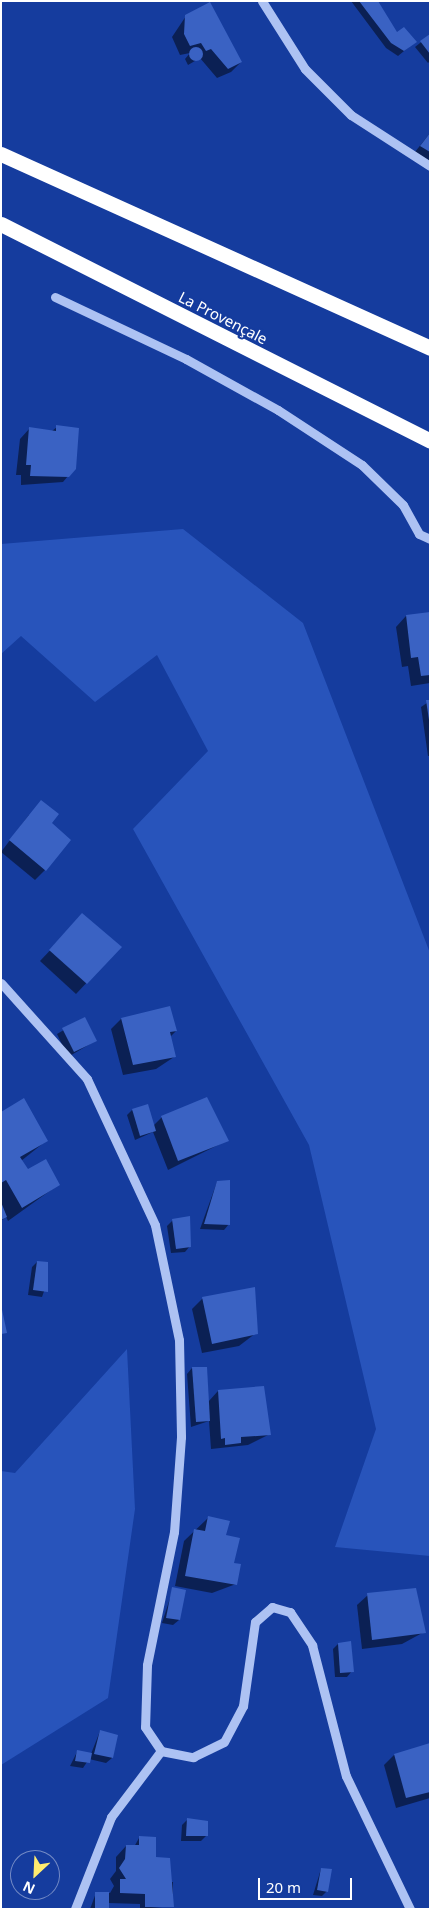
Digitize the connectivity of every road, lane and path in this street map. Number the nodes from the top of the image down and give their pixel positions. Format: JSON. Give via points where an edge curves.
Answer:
{"nodes":[{"id":1,"x":262,"y":1,"type":"edge"},
{"id":2,"x":1,"y":154,"type":"edge"},
{"id":3,"x":430,"y":166,"type":"edge"},
{"id":4,"x":1,"y":224,"type":"edge"},
{"id":5,"x":54,"y":297,"type":"dead end"},
{"id":6,"x":430,"y":348,"type":"edge"},
{"id":7,"x":430,"y":440,"type":"edge"},
{"id":8,"x":430,"y":539,"type":"edge"},
{"id":9,"x":1,"y":983,"type":"edge"},
{"id":10,"x":161,"y":1751,"type":"junction"},
{"id":11,"x":75,"y":1909,"type":"edge"},
{"id":12,"x":410,"y":1909,"type":"edge"}],
"edges":[{"from":1,"to":3,"type":"street","via":[[318,82],[351,115]]},
{"from":2,"to":6,"type":"highway"},
{"from":4,"to":7,"type":"highway","name":"La Provençale"},
{"from":5,"to":8,"type":"street","via":[[186,359],[286,415],[362,465],[402,505],[419,534]]},
{"from":9,"to":10,"type":"street","via":[[87,1079],[155,1225],[179,1340],[181,1437],[174,1532],[147,1665],[145,1727]]},
{"from":10,"to":11,"type":"street","via":[[111,1817]]},
{"from":10,"to":12,"type":"street","via":[[193,1758],[224,1742],[243,1706],[256,1622],[272,1607],[290,1612],[312,1645],[346,1776]]}]}
